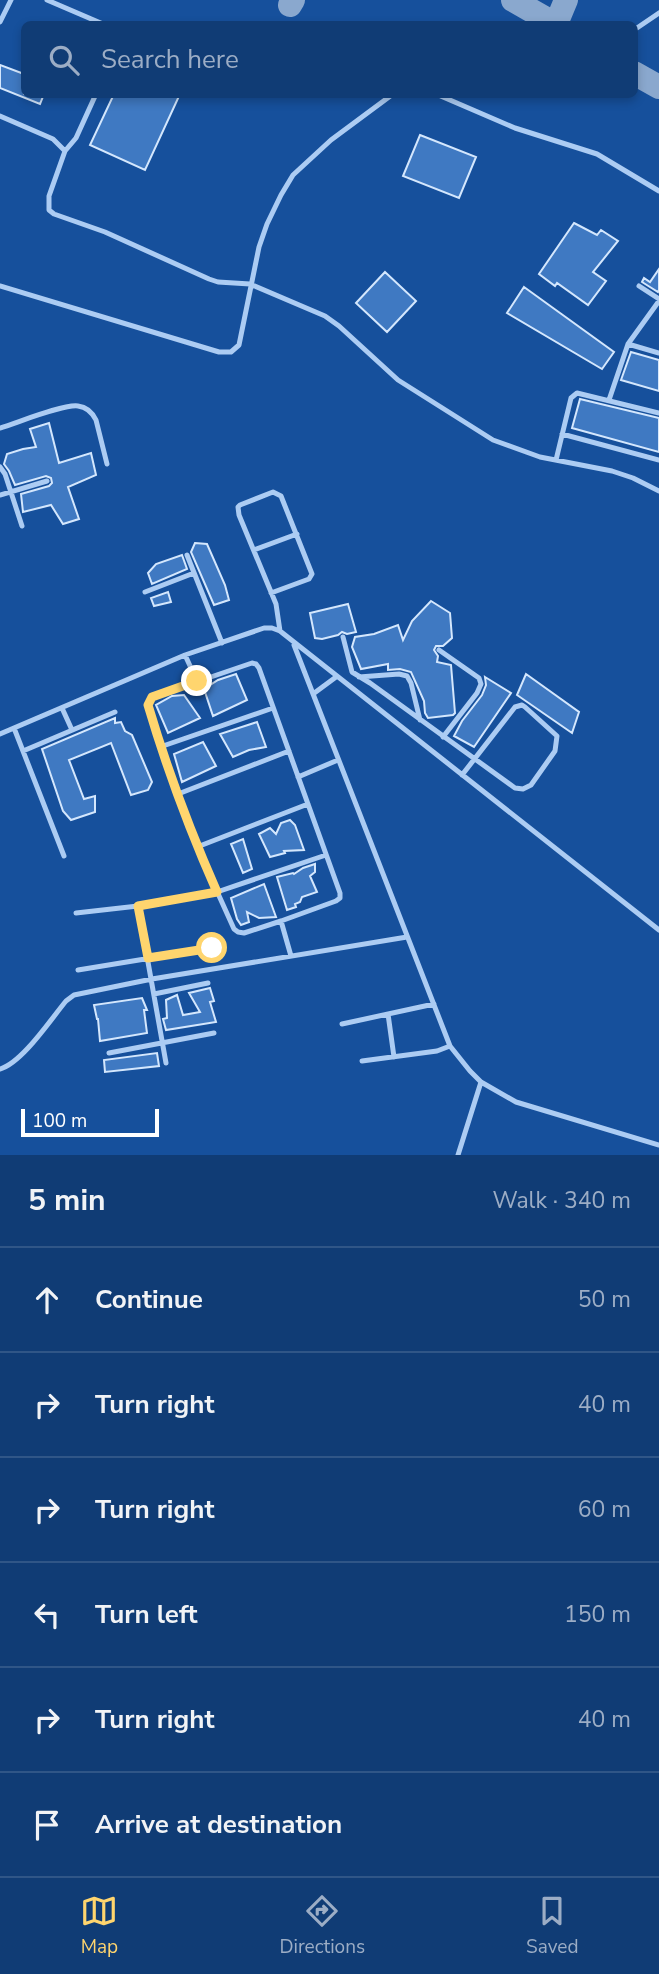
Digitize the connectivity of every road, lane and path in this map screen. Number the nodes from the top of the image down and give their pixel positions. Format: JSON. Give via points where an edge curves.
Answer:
{"nodes":[{"id":1,"x":11,"y":0,"type":"edge"},
{"id":2,"x":48,"y":0,"type":"edge"},
{"id":3,"x":659,"y":13,"type":"edge"},
{"id":4,"x":96,"y":21,"type":"edge"},
{"id":5,"x":0,"y":22,"type":"edge"},
{"id":6,"x":638,"y":28,"type":"edge"},
{"id":7,"x":94,"y":98,"type":"edge"},
{"id":8,"x":388,"y":98,"type":"edge"},
{"id":9,"x":445,"y":98,"type":"edge"},
{"id":10,"x":0,"y":116,"type":"edge"},
{"id":11,"x":65,"y":151,"type":"junction"},
{"id":12,"x":659,"y":191,"type":"edge"},
{"id":13,"x":250,"y":284,"type":"junction"},
{"id":14,"x":0,"y":286,"type":"edge"},
{"id":15,"x":639,"y":286,"type":"dead end"},
{"id":16,"x":659,"y":300,"type":"edge"},
{"id":17,"x":628,"y":344,"type":"junction"},
{"id":18,"x":659,"y":353,"type":"edge"},
{"id":19,"x":609,"y":400,"type":"junction"},
{"id":20,"x":659,"y":414,"type":"edge"},
{"id":21,"x":0,"y":428,"type":"edge"},
{"id":22,"x":562,"y":435,"type":"junction"},
{"id":23,"x":556,"y":460,"type":"junction"},
{"id":24,"x":659,"y":460,"type":"edge"},
{"id":25,"x":107,"y":464,"type":"dead end"},
{"id":26,"x":0,"y":467,"type":"edge"},
{"id":27,"x":47,"y":481,"type":"dead end"},
{"id":28,"x":658,"y":488,"type":"edge"},
{"id":29,"x":11,"y":491,"type":"junction"},
{"id":30,"x":0,"y":495,"type":"edge"},
{"id":31,"x":22,"y":526,"type":"dead end"},
{"id":32,"x":296,"y":534,"type":"junction"},
{"id":33,"x":254,"y":550,"type":"junction"},
{"id":34,"x":187,"y":555,"type":"dead end"},
{"id":35,"x":194,"y":573,"type":"junction"},
{"id":36,"x":145,"y":592,"type":"dead end"},
{"id":37,"x":271,"y":593,"type":"junction"},
{"id":38,"x":280,"y":631,"type":"junction"},
{"id":39,"x":343,"y":637,"type":"dead end"},
{"id":40,"x":293,"y":642,"type":"junction"},
{"id":41,"x":222,"y":643,"type":"junction"},
{"id":42,"x":439,"y":650,"type":"dead end"},
{"id":43,"x":186,"y":655,"type":"junction"},
{"id":44,"x":336,"y":677,"type":"junction"},
{"id":45,"x":359,"y":677,"type":"junction"},
{"id":46,"x":197,"y":681,"type":"junction"},
{"id":47,"x":313,"y":694,"type":"junction"},
{"id":48,"x":62,"y":708,"type":"junction"},
{"id":49,"x":273,"y":708,"type":"junction"},
{"id":50,"x":116,"y":712,"type":"dead end"},
{"id":51,"x":421,"y":720,"type":"junction"},
{"id":52,"x":14,"y":728,"type":"junction"},
{"id":53,"x":72,"y":730,"type":"junction"},
{"id":54,"x":0,"y":734,"type":"edge"},
{"id":55,"x":443,"y":737,"type":"junction"},
{"id":56,"x":160,"y":747,"type":"junction"},
{"id":57,"x":23,"y":751,"type":"junction"},
{"id":58,"x":289,"y":751,"type":"junction"},
{"id":59,"x":338,"y":760,"type":"junction"},
{"id":60,"x":475,"y":760,"type":"junction"},
{"id":61,"x":461,"y":775,"type":"junction"},
{"id":62,"x":298,"y":777,"type":"junction"},
{"id":63,"x":178,"y":794,"type":"junction"},
{"id":64,"x":308,"y":804,"type":"junction"},
{"id":65,"x":197,"y":847,"type":"junction"},
{"id":66,"x":326,"y":855,"type":"junction"},
{"id":67,"x":64,"y":856,"type":"dead end"},
{"id":68,"x":217,"y":892,"type":"junction"},
{"id":69,"x":138,"y":906,"type":"junction"},
{"id":70,"x":76,"y":913,"type":"dead end"},
{"id":71,"x":281,"y":921,"type":"junction"},
{"id":72,"x":659,"y":930,"type":"edge"},
{"id":73,"x":407,"y":937,"type":"junction"},
{"id":74,"x":212,"y":948,"type":"dead end"},
{"id":75,"x":291,"y":956,"type":"junction"},
{"id":76,"x":148,"y":958,"type":"junction"},
{"id":77,"x":78,"y":970,"type":"dead end"},
{"id":78,"x":152,"y":979,"type":"junction"},
{"id":79,"x":208,"y":983,"type":"dead end"},
{"id":80,"x":154,"y":993,"type":"junction"},
{"id":81,"x":434,"y":1004,"type":"junction"},
{"id":82,"x":387,"y":1014,"type":"junction"},
{"id":83,"x":342,"y":1024,"type":"dead end"},
{"id":84,"x":214,"y":1033,"type":"dead end"},
{"id":85,"x":163,"y":1042,"type":"junction"},
{"id":86,"x":450,"y":1046,"type":"junction"},
{"id":87,"x":109,"y":1053,"type":"dead end"},
{"id":88,"x":394,"y":1057,"type":"junction"},
{"id":89,"x":362,"y":1061,"type":"dead end"},
{"id":90,"x":166,"y":1063,"type":"dead end"},
{"id":91,"x":0,"y":1069,"type":"edge"},
{"id":92,"x":481,"y":1082,"type":"junction"},
{"id":93,"x":659,"y":1145,"type":"edge"},
{"id":94,"x":458,"y":1155,"type":"edge"}],
"edges":[{"from":1,"to":5,"type":"lane"},
{"from":2,"to":4,"type":"lane"},
{"from":3,"to":6,"type":"lane"},
{"from":7,"to":11,"type":"lane"},
{"from":8,"to":13,"type":"lane","via":[[293,175],[267,224]]},
{"from":9,"to":12,"type":"lane","via":[[516,128],[597,154]]},
{"from":10,"to":11,"type":"lane","via":[[53,139]]},
{"from":11,"to":13,"type":"lane","via":[[49,196],[49,210],[54,214],[218,282]]},
{"from":13,"to":14,"type":"lane","via":[[239,345],[225,353]]},
{"from":13,"to":23,"type":"lane","via":[[325,316],[398,380],[493,440]]},
{"from":15,"to":16,"type":"lane"},
{"from":16,"to":17,"type":"lane"},
{"from":17,"to":18,"type":"lane"},
{"from":17,"to":19,"type":"lane"},
{"from":19,"to":20,"type":"lane"},
{"from":19,"to":22,"type":"lane","via":[[580,392],[573,395]]},
{"from":21,"to":25,"type":"lane","via":[[81,406],[96,420]]},
{"from":22,"to":23,"type":"lane"},
{"from":22,"to":24,"type":"lane"},
{"from":23,"to":28,"type":"lane","via":[[612,471]]},
{"from":26,"to":29,"type":"lane"},
{"from":27,"to":29,"type":"lane"},
{"from":29,"to":30,"type":"lane"},
{"from":29,"to":31,"type":"lane"},
{"from":32,"to":33,"type":"lane"},
{"from":32,"to":33,"type":"lane","via":[[281,496],[269,492],[238,507]]},
{"from":32,"to":37,"type":"lane","via":[[311,577]]},
{"from":33,"to":37,"type":"lane"},
{"from":34,"to":35,"type":"lane"},
{"from":35,"to":36,"type":"lane"},
{"from":35,"to":41,"type":"lane"},
{"from":37,"to":38,"type":"lane"},
{"from":38,"to":40,"type":"lane"},
{"from":38,"to":41,"type":"lane","via":[[264,628]]},
{"from":39,"to":45,"type":"lane","via":[[351,669]]},
{"from":40,"to":44,"type":"lane"},
{"from":40,"to":47,"type":"lane"},
{"from":41,"to":43,"type":"lane"},
{"from":42,"to":55,"type":"lane","via":[[481,684]]},
{"from":43,"to":46,"type":"lane"},
{"from":43,"to":48,"type":"lane"},
{"from":44,"to":47,"type":"lane"},
{"from":44,"to":61,"type":"lane"},
{"from":45,"to":51,"type":"lane"},
{"from":45,"to":51,"type":"lane","via":[[407,676]]},
{"from":46,"to":49,"type":"lane","via":[[256,664]]},
{"from":46,"to":56,"type":"lane","via":[[149,701]]},
{"from":47,"to":59,"type":"lane"},
{"from":48,"to":52,"type":"lane"},
{"from":48,"to":53,"type":"lane"},
{"from":49,"to":56,"type":"lane"},
{"from":49,"to":58,"type":"lane"},
{"from":50,"to":53,"type":"lane"},
{"from":51,"to":55,"type":"lane"},
{"from":52,"to":54,"type":"lane"},
{"from":52,"to":57,"type":"lane"},
{"from":53,"to":57,"type":"lane"},
{"from":55,"to":60,"type":"lane"},
{"from":56,"to":63,"type":"lane"},
{"from":57,"to":67,"type":"lane"},
{"from":58,"to":62,"type":"lane"},
{"from":58,"to":63,"type":"lane"},
{"from":59,"to":62,"type":"lane"},
{"from":59,"to":73,"type":"lane"},
{"from":60,"to":60,"type":"lane","via":[[518,706],[557,736],[555,751],[531,785],[523,789]]},
{"from":60,"to":61,"type":"lane"},
{"from":61,"to":72,"type":"lane"},
{"from":62,"to":64,"type":"lane"},
{"from":63,"to":65,"type":"lane"},
{"from":64,"to":65,"type":"lane"},
{"from":64,"to":66,"type":"lane"},
{"from":65,"to":68,"type":"lane"},
{"from":66,"to":68,"type":"lane"},
{"from":66,"to":71,"type":"lane","via":[[340,898]]},
{"from":68,"to":69,"type":"lane"},
{"from":68,"to":71,"type":"lane","via":[[238,932]]},
{"from":69,"to":70,"type":"lane"},
{"from":69,"to":76,"type":"lane"},
{"from":71,"to":75,"type":"lane"},
{"from":73,"to":75,"type":"lane"},
{"from":73,"to":81,"type":"lane"},
{"from":74,"to":76,"type":"lane"},
{"from":75,"to":78,"type":"lane"},
{"from":76,"to":77,"type":"lane"},
{"from":76,"to":78,"type":"lane"},
{"from":78,"to":80,"type":"lane"},
{"from":78,"to":91,"type":"lane","via":[[74,995],[18,1059]]},
{"from":79,"to":80,"type":"lane"},
{"from":80,"to":85,"type":"lane"},
{"from":81,"to":82,"type":"lane"},
{"from":81,"to":86,"type":"lane"},
{"from":82,"to":83,"type":"lane"},
{"from":82,"to":88,"type":"lane"},
{"from":84,"to":85,"type":"lane"},
{"from":85,"to":87,"type":"lane"},
{"from":85,"to":90,"type":"lane"},
{"from":86,"to":88,"type":"lane"},
{"from":86,"to":92,"type":"lane"},
{"from":88,"to":89,"type":"lane"},
{"from":92,"to":93,"type":"lane","via":[[516,1102]]},
{"from":92,"to":94,"type":"lane"}]}
